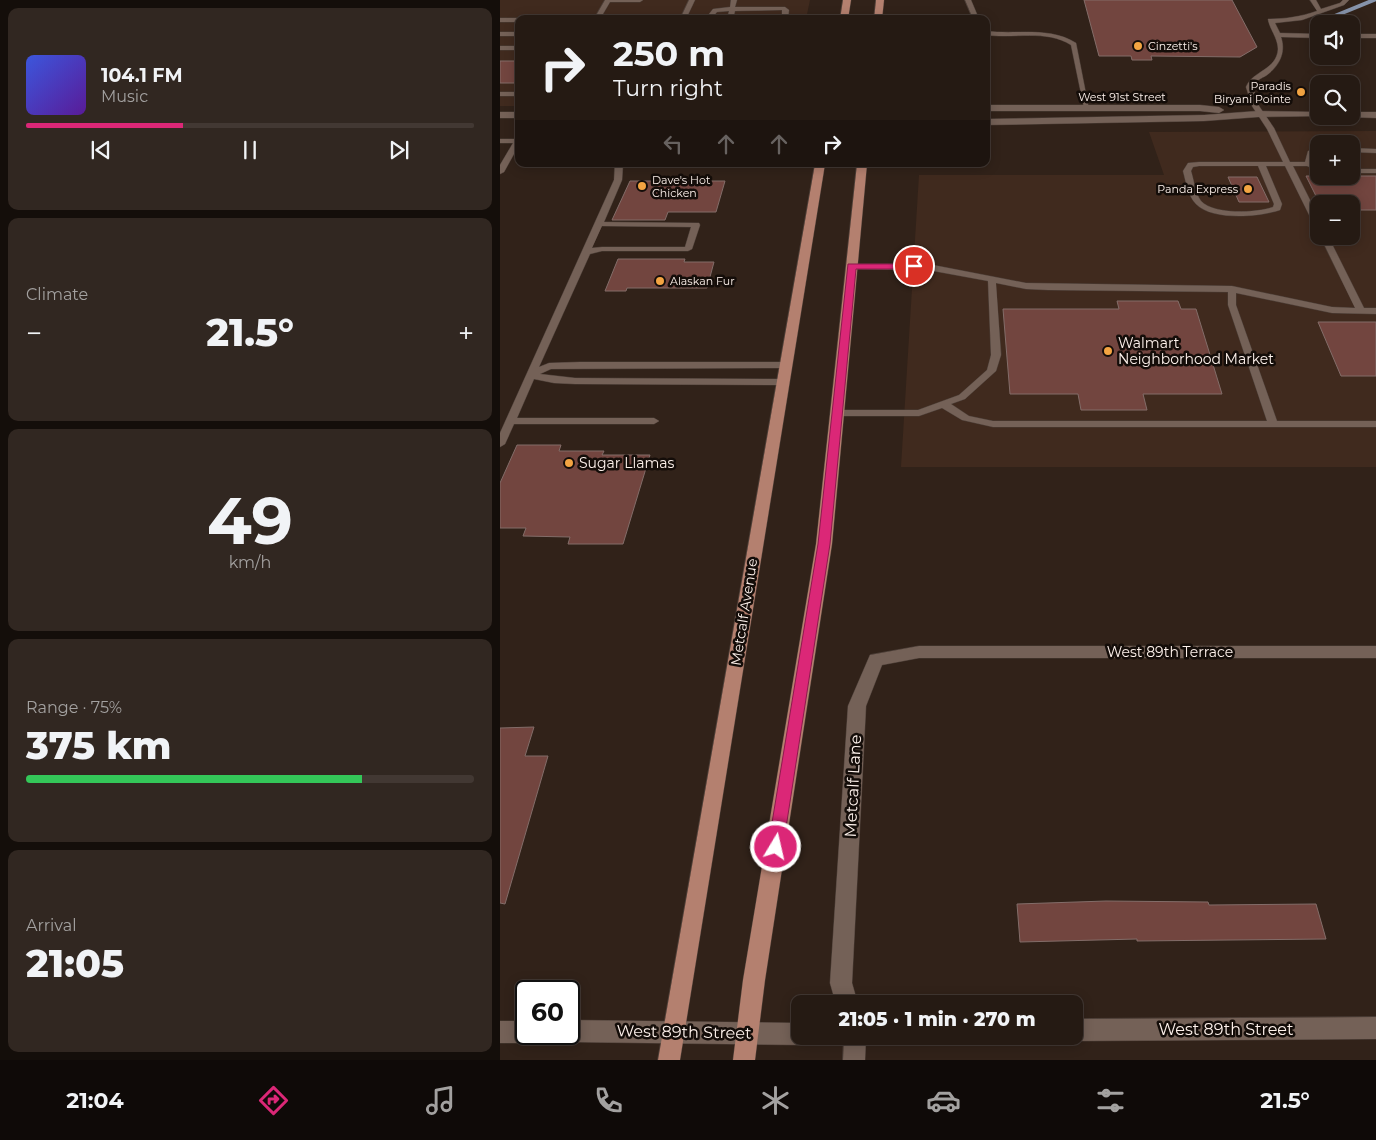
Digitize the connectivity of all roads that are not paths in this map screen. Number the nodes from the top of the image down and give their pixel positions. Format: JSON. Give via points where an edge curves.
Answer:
{"nodes":[{"id":1,"x":640,"y":0,"type":"edge"},
{"id":2,"x":692,"y":0,"type":"edge"},
{"id":3,"x":734,"y":0,"type":"edge"},
{"id":4,"x":848,"y":0,"type":"edge"},
{"id":5,"x":880,"y":0,"type":"edge"},
{"id":6,"x":968,"y":0,"type":"edge"},
{"id":7,"x":1313,"y":0,"type":"edge"},
{"id":8,"x":1346,"y":0,"type":"edge"},
{"id":9,"x":732,"y":9,"type":"junction"},
{"id":10,"x":1320,"y":12,"type":"junction"},
{"id":11,"x":599,"y":15,"type":"edge"},
{"id":12,"x":685,"y":15,"type":"edge"},
{"id":13,"x":711,"y":15,"type":"edge"},
{"id":14,"x":731,"y":15,"type":"edge"},
{"id":15,"x":785,"y":15,"type":"edge"},
{"id":16,"x":845,"y":15,"type":"edge"},
{"id":17,"x":878,"y":15,"type":"edge"},
{"id":18,"x":974,"y":15,"type":"edge"},
{"id":19,"x":500,"y":20,"type":"edge"},
{"id":20,"x":515,"y":20,"type":"edge"},
{"id":21,"x":500,"y":34,"type":"edge"},
{"id":22,"x":515,"y":34,"type":"edge"},
{"id":23,"x":990,"y":34,"type":"edge"},
{"id":24,"x":1278,"y":36,"type":"junction"},
{"id":25,"x":1310,"y":36,"type":"edge"},
{"id":26,"x":1360,"y":36,"type":"edge"},
{"id":27,"x":1376,"y":36,"type":"edge"},
{"id":28,"x":500,"y":48,"type":"edge"},
{"id":29,"x":515,"y":48,"type":"edge"},
{"id":30,"x":500,"y":94,"type":"edge"},
{"id":31,"x":515,"y":94,"type":"edge"},
{"id":32,"x":990,"y":108,"type":"edge"},
{"id":33,"x":1087,"y":108,"type":"junction"},
{"id":34,"x":500,"y":109,"type":"edge"},
{"id":35,"x":515,"y":109,"type":"edge"},
{"id":36,"x":1258,"y":114,"type":"junction"},
{"id":37,"x":500,"y":115,"type":"edge"},
{"id":38,"x":515,"y":115,"type":"edge"},
{"id":39,"x":1310,"y":115,"type":"edge"},
{"id":40,"x":1360,"y":115,"type":"edge"},
{"id":41,"x":1376,"y":115,"type":"edge"},
{"id":42,"x":500,"y":121,"type":"edge"},
{"id":43,"x":515,"y":122,"type":"edge"},
{"id":44,"x":990,"y":122,"type":"edge"},
{"id":45,"x":515,"y":140,"type":"edge"},
{"id":46,"x":500,"y":141,"type":"edge"},
{"id":47,"x":515,"y":145,"type":"edge"},
{"id":48,"x":1360,"y":150,"type":"edge"},
{"id":49,"x":1376,"y":151,"type":"edge"},
{"id":50,"x":1310,"y":157,"type":"edge"},
{"id":51,"x":1261,"y":164,"type":"junction"},
{"id":52,"x":1288,"y":164,"type":"junction"},
{"id":53,"x":1308,"y":164,"type":"joint"},
{"id":54,"x":619,"y":167,"type":"edge"},
{"id":55,"x":819,"y":167,"type":"edge"},
{"id":56,"x":862,"y":167,"type":"edge"},
{"id":57,"x":500,"y":171,"type":"edge"},
{"id":58,"x":1360,"y":171,"type":"edge"},
{"id":59,"x":1376,"y":171,"type":"edge"},
{"id":60,"x":1310,"y":209,"type":"edge"},
{"id":61,"x":599,"y":224,"type":"junction"},
{"id":62,"x":1328,"y":245,"type":"edge"},
{"id":63,"x":586,"y":252,"type":"junction"},
{"id":64,"x":852,"y":266,"type":"junction"},
{"id":65,"x":992,"y":280,"type":"junction"},
{"id":66,"x":1232,"y":289,"type":"junction"},
{"id":67,"x":1361,"y":311,"type":"junction"},
{"id":68,"x":1376,"y":311,"type":"edge"},
{"id":69,"x":784,"y":373,"type":"junction"},
{"id":70,"x":531,"y":375,"type":"junction"},
{"id":71,"x":945,"y":405,"type":"junction"},
{"id":72,"x":838,"y":413,"type":"junction"},
{"id":73,"x":654,"y":421,"type":"dead end"},
{"id":74,"x":510,"y":422,"type":"junction"},
{"id":75,"x":1273,"y":424,"type":"junction"},
{"id":76,"x":1376,"y":424,"type":"edge"},
{"id":77,"x":500,"y":444,"type":"edge"},
{"id":78,"x":964,"y":652,"type":"joint"},
{"id":79,"x":1376,"y":652,"type":"edge"},
{"id":80,"x":844,"y":995,"type":"edge"},
{"id":81,"x":1376,"y":1028,"type":"edge"},
{"id":82,"x":1083,"y":1030,"type":"edge"},
{"id":83,"x":580,"y":1031,"type":"edge"},
{"id":84,"x":500,"y":1032,"type":"edge"},
{"id":85,"x":515,"y":1032,"type":"edge"},
{"id":86,"x":747,"y":1032,"type":"junction"},
{"id":87,"x":673,"y":1033,"type":"junction"},
{"id":88,"x":791,"y":1034,"type":"edge"},
{"id":89,"x":855,"y":1045,"type":"edge"},
{"id":90,"x":669,"y":1060,"type":"edge"},
{"id":91,"x":744,"y":1060,"type":"edge"},
{"id":92,"x":854,"y":1060,"type":"edge"}],
"edges":[{"from":1,"to":11,"type":"lane","via":[[608,0]]},
{"from":2,"to":12,"type":"lane"},
{"from":3,"to":9,"type":"lane"},
{"from":4,"to":16,"type":"main road"},
{"from":5,"to":17,"type":"main road"},
{"from":6,"to":18,"type":"lane"},
{"from":7,"to":10,"type":"lane"},
{"from":8,"to":10,"type":"lane"},
{"from":9,"to":13,"type":"lane","via":[[715,10]]},
{"from":9,"to":14,"type":"lane"},
{"from":9,"to":15,"type":"lane","via":[[783,8]]},
{"from":10,"to":24,"type":"lane","via":[[1300,19],[1271,21]]},
{"from":19,"to":20,"type":"lane"},
{"from":21,"to":22,"type":"lane"},
{"from":23,"to":33,"type":"lane","via":[[1056,35],[1070,40],[1074,44]]},
{"from":24,"to":25,"type":"lane"},
{"from":24,"to":36,"type":"lane","via":[[1281,53],[1277,63],[1251,83],[1249,89]]},
{"from":26,"to":27,"type":"lane"},
{"from":28,"to":29,"type":"lane"},
{"from":30,"to":31,"type":"lane"},
{"from":32,"to":33,"type":"street","name":"West 91st Street"},
{"from":33,"to":36,"type":"street","name":"West 91st Street","via":[[1200,108]]},
{"from":34,"to":35,"type":"street"},
{"from":36,"to":39,"type":"street","name":"West 91st Street"},
{"from":36,"to":44,"type":"street","name":"West 91st Street"},
{"from":36,"to":52,"type":"lane","via":[[1270,128]]},
{"from":37,"to":38,"type":"street"},
{"from":40,"to":41,"type":"street"},
{"from":42,"to":43,"type":"street"},
{"from":45,"to":46,"type":"lane"},
{"from":47,"to":57,"type":"lane"},
{"from":48,"to":49,"type":"lane"},
{"from":50,"to":53,"type":"lane"},
{"from":51,"to":51,"type":"lane","via":[[1278,204],[1268,212],[1206,208],[1199,204],[1187,172],[1190,166],[1198,164]]},
{"from":51,"to":52,"type":"lane"},
{"from":52,"to":53,"type":"lane"},
{"from":52,"to":60,"type":"lane"},
{"from":54,"to":61,"type":"lane","via":[[618,180]]},
{"from":55,"to":69,"type":"main road","name":"Metcalf Avenue"},
{"from":56,"to":64,"type":"main road"},
{"from":58,"to":59,"type":"lane"},
{"from":61,"to":63,"type":"lane"},
{"from":61,"to":63,"type":"lane","via":[[696,225],[688,249],[602,249]]},
{"from":62,"to":67,"type":"lane"},
{"from":63,"to":70,"type":"lane"},
{"from":64,"to":65,"type":"lane","via":[[928,267]]},
{"from":64,"to":72,"type":"main road"},
{"from":65,"to":66,"type":"lane","via":[[1048,288]]},
{"from":65,"to":71,"type":"lane","via":[[996,355],[991,371],[962,397]]},
{"from":66,"to":67,"type":"lane","via":[[1332,310]]},
{"from":66,"to":75,"type":"lane","via":[[1232,305]]},
{"from":67,"to":68,"type":"lane"},
{"from":69,"to":70,"type":"lane","via":[[575,382]]},
{"from":69,"to":70,"type":"lane","via":[[580,365],[549,366]]},
{"from":69,"to":87,"type":"main road","name":"Metcalf Avenue"},
{"from":70,"to":74,"type":"lane"},
{"from":71,"to":72,"type":"lane","via":[[919,413]]},
{"from":71,"to":75,"type":"lane","via":[[966,418],[993,424]]},
{"from":72,"to":86,"type":"main road","via":[[824,544]]},
{"from":73,"to":74,"type":"lane"},
{"from":74,"to":77,"type":"lane"},
{"from":75,"to":76,"type":"lane"},
{"from":78,"to":79,"type":"street","name":"West 89th Terrace"},
{"from":78,"to":80,"type":"street","name":"Metcalf Lane","via":[[919,652],[876,660],[857,706],[841,983]]},
{"from":81,"to":82,"type":"street","name":"West 89th Street"},
{"from":83,"to":87,"type":"street","name":"West 89th Street"},
{"from":84,"to":85,"type":"street"},
{"from":86,"to":87,"type":"street","name":"West 89th Street"},
{"from":86,"to":88,"type":"street","name":"West 89th Street"},
{"from":86,"to":91,"type":"main road"},
{"from":87,"to":90,"type":"main road","name":"Metcalf Avenue"},
{"from":89,"to":92,"type":"street"}]}
